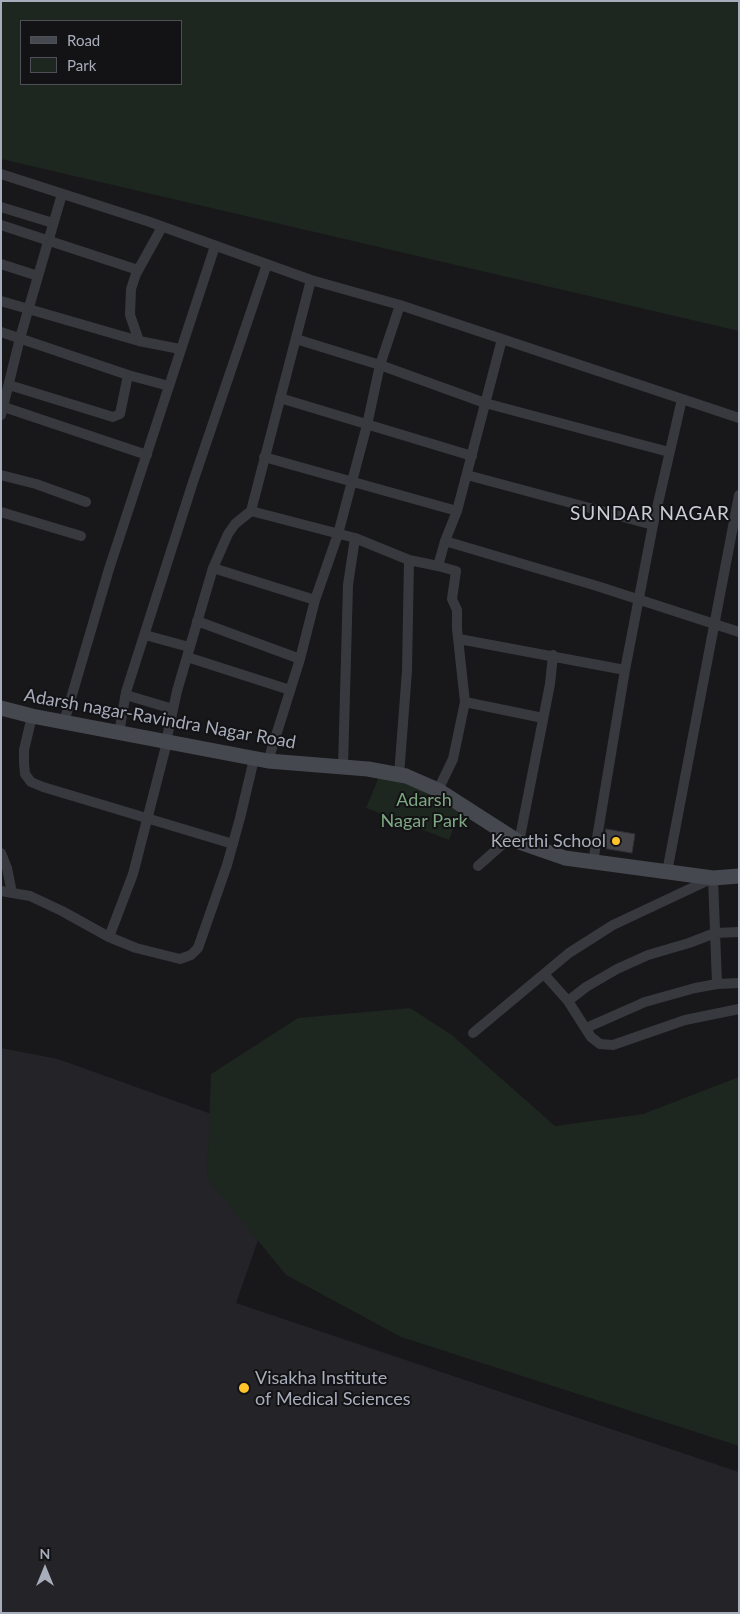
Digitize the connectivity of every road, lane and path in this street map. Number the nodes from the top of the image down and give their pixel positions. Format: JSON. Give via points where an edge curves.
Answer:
{"nodes":[{"id":1,"x":1,"y":174,"type":"edge"},
{"id":2,"x":62,"y":194,"type":"junction"},
{"id":3,"x":1,"y":207,"type":"edge"},
{"id":4,"x":53,"y":223,"type":"junction"},
{"id":5,"x":1,"y":225,"type":"edge"},
{"id":6,"x":162,"y":227,"type":"junction"},
{"id":7,"x":48,"y":240,"type":"junction"},
{"id":8,"x":215,"y":246,"type":"junction"},
{"id":9,"x":1,"y":264,"type":"edge"},
{"id":10,"x":267,"y":264,"type":"junction"},
{"id":11,"x":138,"y":270,"type":"junction"},
{"id":12,"x":38,"y":276,"type":"junction"},
{"id":13,"x":311,"y":280,"type":"junction"},
{"id":14,"x":1,"y":301,"type":"edge"},
{"id":15,"x":400,"y":305,"type":"junction"},
{"id":16,"x":29,"y":309,"type":"junction"},
{"id":17,"x":1,"y":332,"type":"edge"},
{"id":18,"x":20,"y":338,"type":"junction"},
{"id":19,"x":296,"y":339,"type":"junction"},
{"id":20,"x":502,"y":339,"type":"junction"},
{"id":21,"x":139,"y":341,"type":"junction"},
{"id":22,"x":180,"y":349,"type":"junction"},
{"id":23,"x":380,"y":365,"type":"junction"},
{"id":24,"x":1,"y":369,"type":"edge"},
{"id":25,"x":12,"y":372,"type":"junction"},
{"id":26,"x":128,"y":375,"type":"junction"},
{"id":27,"x":9,"y":385,"type":"junction"},
{"id":28,"x":168,"y":386,"type":"junction"},
{"id":29,"x":280,"y":398,"type":"junction"},
{"id":30,"x":682,"y":400,"type":"junction"},
{"id":31,"x":485,"y":403,"type":"junction"},
{"id":32,"x":2,"y":409,"type":"edge"},
{"id":33,"x":739,"y":418,"type":"edge"},
{"id":34,"x":367,"y":425,"type":"junction"},
{"id":35,"x":669,"y":452,"type":"junction"},
{"id":36,"x":147,"y":455,"type":"junction"},
{"id":37,"x":472,"y":456,"type":"junction"},
{"id":38,"x":264,"y":457,"type":"junction"},
{"id":39,"x":1,"y":475,"type":"edge"},
{"id":40,"x":467,"y":475,"type":"junction"},
{"id":41,"x":352,"y":481,"type":"junction"},
{"id":42,"x":739,"y":495,"type":"edge"},
{"id":43,"x":86,"y":502,"type":"dead end"},
{"id":44,"x":1,"y":512,"type":"edge"},
{"id":45,"x":251,"y":512,"type":"junction"},
{"id":46,"x":457,"y":512,"type":"junction"},
{"id":47,"x":653,"y":525,"type":"junction"},
{"id":48,"x":338,"y":534,"type":"junction"},
{"id":49,"x":81,"y":536,"type":"dead end"},
{"id":50,"x":355,"y":538,"type":"junction"},
{"id":51,"x":445,"y":542,"type":"junction"},
{"id":52,"x":409,"y":560,"type":"junction"},
{"id":53,"x":438,"y":566,"type":"junction"},
{"id":54,"x":213,"y":568,"type":"junction"},
{"id":55,"x":315,"y":600,"type":"junction"},
{"id":56,"x":640,"y":600,"type":"junction"},
{"id":57,"x":197,"y":622,"type":"junction"},
{"id":58,"x":714,"y":623,"type":"junction"},
{"id":59,"x":739,"y":632,"type":"edge"},
{"id":60,"x":145,"y":635,"type":"junction"},
{"id":61,"x":459,"y":639,"type":"junction"},
{"id":62,"x":188,"y":652,"type":"junction"},
{"id":63,"x":553,"y":655,"type":"junction"},
{"id":64,"x":300,"y":659,"type":"junction"},
{"id":65,"x":625,"y":670,"type":"junction"},
{"id":66,"x":290,"y":690,"type":"junction"},
{"id":67,"x":126,"y":695,"type":"junction"},
{"id":68,"x":465,"y":702,"type":"junction"},
{"id":69,"x":1,"y":708,"type":"edge"},
{"id":70,"x":173,"y":709,"type":"junction"},
{"id":71,"x":32,"y":716,"type":"junction"},
{"id":72,"x":543,"y":718,"type":"junction"},
{"id":73,"x":64,"y":722,"type":"junction"},
{"id":74,"x":119,"y":733,"type":"junction"},
{"id":75,"x":167,"y":742,"type":"junction"},
{"id":76,"x":261,"y":760,"type":"junction"},
{"id":77,"x":343,"y":767,"type":"junction"},
{"id":78,"x":399,"y":774,"type":"junction"},
{"id":79,"x":438,"y":790,"type":"junction"},
{"id":80,"x":148,"y":819,"type":"junction"},
{"id":81,"x":519,"y":842,"type":"junction"},
{"id":82,"x":233,"y":844,"type":"junction"},
{"id":83,"x":1,"y":853,"type":"edge"},
{"id":84,"x":593,"y":862,"type":"junction"},
{"id":85,"x":478,"y":866,"type":"dead end"},
{"id":86,"x":667,"y":872,"type":"junction"},
{"id":87,"x":739,"y":876,"type":"edge"},
{"id":88,"x":713,"y":878,"type":"junction"},
{"id":89,"x":7,"y":892,"type":"edge"},
{"id":90,"x":739,"y":932,"type":"edge"},
{"id":91,"x":715,"y":933,"type":"junction"},
{"id":92,"x":109,"y":937,"type":"junction"},
{"id":93,"x":544,"y":974,"type":"junction"},
{"id":94,"x":739,"y":983,"type":"edge"},
{"id":95,"x":717,"y":984,"type":"junction"},
{"id":96,"x":568,"y":1001,"type":"junction"},
{"id":97,"x":739,"y":1009,"type":"edge"},
{"id":98,"x":586,"y":1028,"type":"junction"},
{"id":99,"x":473,"y":1033,"type":"dead end"}],
"edges":[{"from":1,"to":2,"type":"street"},
{"from":2,"to":4,"type":"street"},
{"from":2,"to":6,"type":"street"},
{"from":3,"to":4,"type":"street"},
{"from":4,"to":7,"type":"street"},
{"from":5,"to":7,"type":"street"},
{"from":6,"to":8,"type":"street"},
{"from":6,"to":11,"type":"street"},
{"from":7,"to":11,"type":"street"},
{"from":7,"to":12,"type":"street"},
{"from":8,"to":10,"type":"street"},
{"from":8,"to":22,"type":"street"},
{"from":9,"to":12,"type":"street"},
{"from":10,"to":13,"type":"street"},
{"from":10,"to":60,"type":"street"},
{"from":11,"to":21,"type":"street","via":[[131,289],[130,315]]},
{"from":12,"to":16,"type":"street"},
{"from":13,"to":15,"type":"street"},
{"from":13,"to":19,"type":"street"},
{"from":14,"to":16,"type":"street"},
{"from":15,"to":20,"type":"street"},
{"from":15,"to":23,"type":"street"},
{"from":16,"to":18,"type":"street"},
{"from":16,"to":21,"type":"street"},
{"from":17,"to":18,"type":"street"},
{"from":18,"to":25,"type":"street"},
{"from":18,"to":26,"type":"street"},
{"from":19,"to":23,"type":"street"},
{"from":19,"to":29,"type":"street"},
{"from":20,"to":30,"type":"street"},
{"from":20,"to":31,"type":"street"},
{"from":21,"to":22,"type":"street"},
{"from":22,"to":28,"type":"street"},
{"from":23,"to":31,"type":"street"},
{"from":23,"to":34,"type":"street"},
{"from":24,"to":25,"type":"street"},
{"from":25,"to":27,"type":"street"},
{"from":26,"to":27,"type":"street","via":[[120,414],[113,417]]},
{"from":26,"to":28,"type":"street"},
{"from":27,"to":32,"type":"street"},
{"from":28,"to":36,"type":"street"},
{"from":29,"to":34,"type":"street"},
{"from":29,"to":38,"type":"street"},
{"from":30,"to":33,"type":"street"},
{"from":30,"to":35,"type":"street"},
{"from":31,"to":35,"type":"street"},
{"from":31,"to":37,"type":"street"},
{"from":32,"to":36,"type":"street"},
{"from":34,"to":37,"type":"street"},
{"from":34,"to":41,"type":"street"},
{"from":35,"to":47,"type":"street"},
{"from":36,"to":73,"type":"street"},
{"from":37,"to":40,"type":"street"},
{"from":38,"to":41,"type":"street"},
{"from":38,"to":45,"type":"street"},
{"from":39,"to":43,"type":"street"},
{"from":40,"to":46,"type":"street"},
{"from":40,"to":47,"type":"street"},
{"from":41,"to":46,"type":"street"},
{"from":41,"to":48,"type":"street"},
{"from":42,"to":58,"type":"street"},
{"from":44,"to":49,"type":"street"},
{"from":45,"to":48,"type":"street"},
{"from":45,"to":54,"type":"street","via":[[228,534]]},
{"from":46,"to":51,"type":"street"},
{"from":47,"to":56,"type":"street"},
{"from":48,"to":50,"type":"street"},
{"from":48,"to":55,"type":"street"},
{"from":50,"to":52,"type":"street"},
{"from":50,"to":77,"type":"street","via":[[348,585]]},
{"from":51,"to":53,"type":"street"},
{"from":51,"to":56,"type":"street"},
{"from":52,"to":53,"type":"street"},
{"from":52,"to":78,"type":"street","via":[[407,671]]},
{"from":53,"to":61,"type":"street","via":[[456,571],[452,599],[457,610]]},
{"from":54,"to":55,"type":"street"},
{"from":54,"to":57,"type":"street"},
{"from":55,"to":64,"type":"street"},
{"from":56,"to":58,"type":"street"},
{"from":56,"to":65,"type":"street"},
{"from":57,"to":62,"type":"street"},
{"from":57,"to":64,"type":"street"},
{"from":58,"to":59,"type":"street"},
{"from":58,"to":86,"type":"street"},
{"from":60,"to":62,"type":"street"},
{"from":60,"to":67,"type":"street"},
{"from":61,"to":63,"type":"street"},
{"from":61,"to":68,"type":"street"},
{"from":62,"to":66,"type":"street"},
{"from":62,"to":70,"type":"street"},
{"from":63,"to":65,"type":"street"},
{"from":63,"to":72,"type":"street"},
{"from":64,"to":66,"type":"street"},
{"from":65,"to":84,"type":"street"},
{"from":66,"to":76,"type":"street"},
{"from":67,"to":70,"type":"street"},
{"from":67,"to":74,"type":"street"},
{"from":68,"to":72,"type":"street"},
{"from":68,"to":79,"type":"street","via":[[452,759]]},
{"from":69,"to":71,"type":"street","name":"Adarsh nagar-Ravindra Nagar Road"},
{"from":70,"to":75,"type":"street"},
{"from":71,"to":73,"type":"street","name":"Adarsh nagar-Ravindra Nagar Road"},
{"from":71,"to":80,"type":"street","via":[[24,750],[25,774],[31,782]]},
{"from":72,"to":81,"type":"street"},
{"from":73,"to":74,"type":"street","name":"Adarsh nagar-Ravindra Nagar Road"},
{"from":74,"to":75,"type":"street","name":"Adarsh nagar-Ravindra Nagar Road"},
{"from":75,"to":76,"type":"street","name":"Adarsh nagar-Ravindra Nagar Road"},
{"from":75,"to":80,"type":"street"},
{"from":76,"to":77,"type":"street","name":"Adarsh nagar-Ravindra Nagar Road"},
{"from":76,"to":82,"type":"street"},
{"from":77,"to":78,"type":"street","name":"Adarsh nagar-Ravindra Nagar Road"},
{"from":78,"to":79,"type":"street","name":"Adarsh nagar-Ravindra Nagar Road"},
{"from":79,"to":81,"type":"street","name":"Adarsh nagar-Ravindra Nagar Road"},
{"from":80,"to":82,"type":"street"},
{"from":80,"to":92,"type":"street","via":[[133,874]]},
{"from":81,"to":84,"type":"street","name":"Adarsh nagar-Ravindra Nagar Road","via":[[565,858]]},
{"from":81,"to":85,"type":"street","via":[[505,842]]},
{"from":82,"to":92,"type":"street","via":[[198,948],[191,955],[180,959],[136,948]]},
{"from":83,"to":89,"type":"street","via":[[8,868]]},
{"from":84,"to":86,"type":"street","name":"Adarsh nagar-Ravindra Nagar Road"},
{"from":86,"to":88,"type":"street","name":"Adarsh nagar-Ravindra Nagar Road"},
{"from":87,"to":88,"type":"street","name":"Adarsh nagar-Ravindra Nagar Road"},
{"from":88,"to":91,"type":"street"},
{"from":88,"to":93,"type":"street","via":[[613,925],[569,953]]},
{"from":89,"to":92,"type":"street","via":[[30,896]]},
{"from":90,"to":91,"type":"street"},
{"from":91,"to":95,"type":"street"},
{"from":91,"to":96,"type":"street","via":[[624,966]]},
{"from":93,"to":96,"type":"street"},
{"from":93,"to":99,"type":"street"},
{"from":94,"to":95,"type":"street"},
{"from":95,"to":98,"type":"street","via":[[645,1002]]},
{"from":96,"to":98,"type":"street"},
{"from":97,"to":98,"type":"street","via":[[685,1020],[613,1045],[600,1044]]}]}
